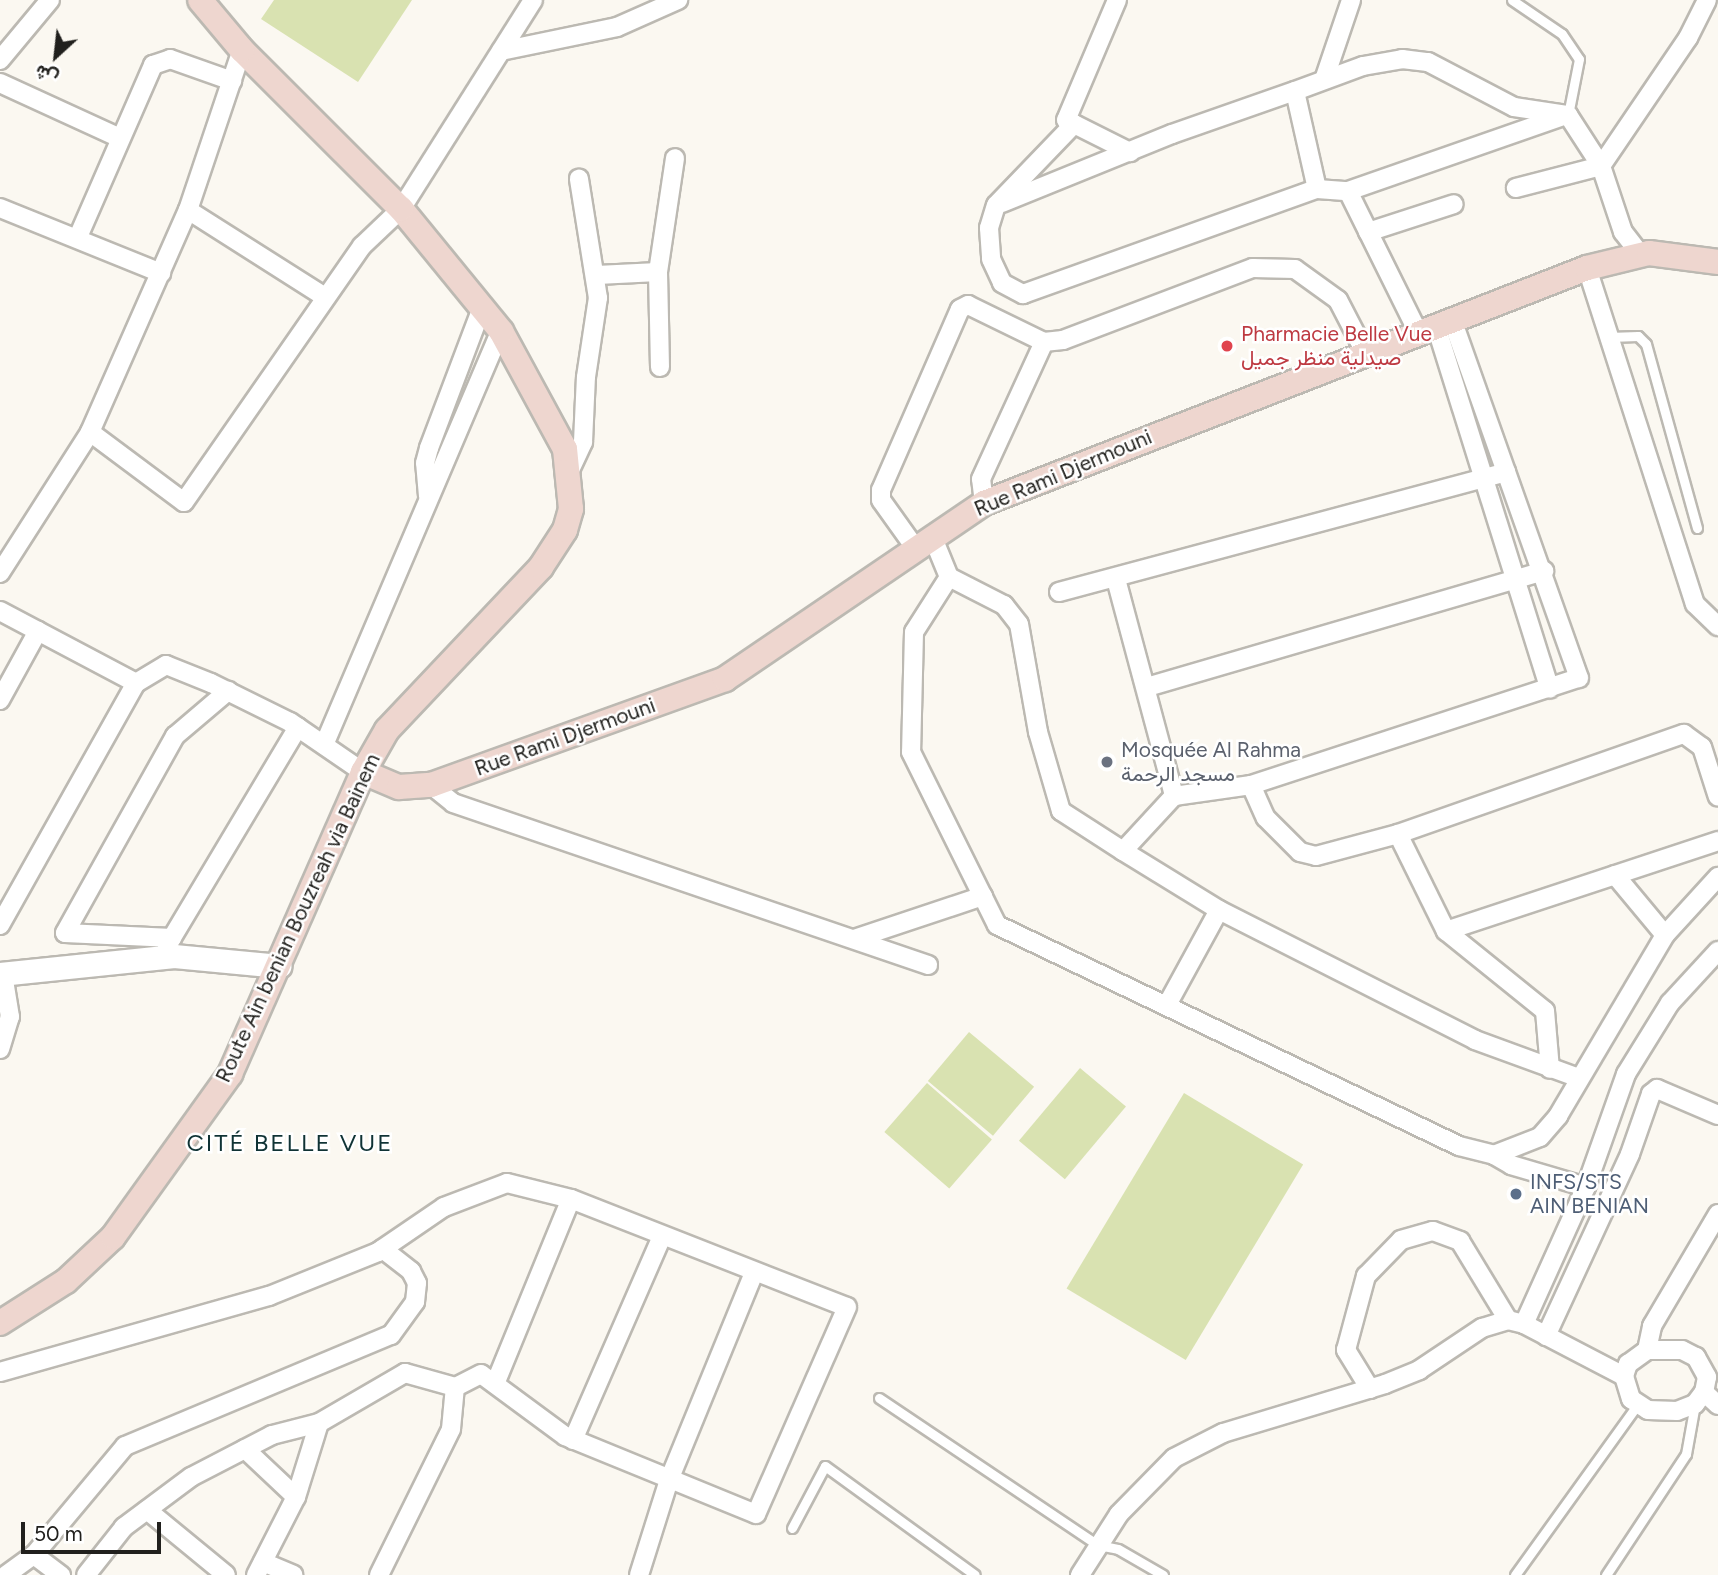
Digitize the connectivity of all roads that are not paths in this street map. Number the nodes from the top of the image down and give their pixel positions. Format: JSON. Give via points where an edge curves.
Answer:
{"nodes":[{"id":1,"x":50,"y":0,"type":"edge"},
{"id":2,"x":200,"y":0,"type":"edge"},
{"id":3,"x":533,"y":0,"type":"edge"},
{"id":4,"x":678,"y":0,"type":"edge"},
{"id":5,"x":1117,"y":0,"type":"edge"},
{"id":6,"x":1351,"y":0,"type":"edge"},
{"id":7,"x":1512,"y":0,"type":"edge"},
{"id":8,"x":1707,"y":0,"type":"edge"},
{"id":9,"x":242,"y":50,"type":"junction"},
{"id":10,"x":501,"y":51,"type":"junction"},
{"id":11,"x":0,"y":60,"type":"edge"},
{"id":12,"x":1325,"y":77,"type":"junction"},
{"id":13,"x":232,"y":81,"type":"junction"},
{"id":14,"x":0,"y":83,"type":"edge"},
{"id":15,"x":1294,"y":91,"type":"junction"},
{"id":16,"x":1567,"y":115,"type":"junction"},
{"id":17,"x":1074,"y":124,"type":"junction"},
{"id":18,"x":120,"y":138,"type":"junction"},
{"id":19,"x":1130,"y":152,"type":"junction"},
{"id":20,"x":675,"y":158,"type":"dead end"},
{"id":21,"x":1601,"y":166,"type":"junction"},
{"id":22,"x":579,"y":179,"type":"dead end"},
{"id":23,"x":1516,"y":188,"type":"dead end"},
{"id":24,"x":1317,"y":189,"type":"junction"},
{"id":25,"x":1348,"y":191,"type":"junction"},
{"id":26,"x":1454,"y":204,"type":"dead end"},
{"id":27,"x":996,"y":205,"type":"junction"},
{"id":28,"x":0,"y":208,"type":"edge"},
{"id":29,"x":188,"y":209,"type":"junction"},
{"id":30,"x":401,"y":209,"type":"junction"},
{"id":31,"x":1368,"y":232,"type":"junction"},
{"id":32,"x":78,"y":237,"type":"junction"},
{"id":33,"x":1641,"y":255,"type":"junction"},
{"id":34,"x":1718,"y":262,"type":"edge"},
{"id":35,"x":1587,"y":268,"type":"junction"},
{"id":36,"x":658,"y":272,"type":"junction"},
{"id":37,"x":161,"y":273,"type":"junction"},
{"id":38,"x":597,"y":275,"type":"junction"},
{"id":39,"x":326,"y":297,"type":"junction"},
{"id":40,"x":482,"y":308,"type":"junction"},
{"id":41,"x":1435,"y":326,"type":"junction"},
{"id":42,"x":501,"y":331,"type":"junction"},
{"id":43,"x":1609,"y":337,"type":"junction"},
{"id":44,"x":1044,"y":342,"type":"junction"},
{"id":45,"x":1364,"y":352,"type":"junction"},
{"id":46,"x":660,"y":367,"type":"dead end"},
{"id":47,"x":90,"y":432,"type":"junction"},
{"id":48,"x":571,"y":468,"type":"junction"},
{"id":49,"x":1506,"y":472,"type":"junction"},
{"id":50,"x":1483,"y":478,"type":"junction"},
{"id":51,"x":429,"y":499,"type":"junction"},
{"id":52,"x":984,"y":503,"type":"junction"},
{"id":53,"x":1697,"y":528,"type":"dead end"},
{"id":54,"x":925,"y":543,"type":"junction"},
{"id":55,"x":1,"y":569,"type":"edge"},
{"id":56,"x":1544,"y":571,"type":"junction"},
{"id":57,"x":949,"y":577,"type":"junction"},
{"id":58,"x":1116,"y":579,"type":"junction"},
{"id":59,"x":1512,"y":580,"type":"junction"},
{"id":60,"x":1059,"y":592,"type":"dead end"},
{"id":61,"x":0,"y":611,"type":"edge"},
{"id":62,"x":1718,"y":626,"type":"edge"},
{"id":63,"x":38,"y":631,"type":"junction"},
{"id":64,"x":136,"y":683,"type":"junction"},
{"id":65,"x":1147,"y":687,"type":"junction"},
{"id":66,"x":1550,"y":689,"type":"junction"},
{"id":67,"x":228,"y":691,"type":"junction"},
{"id":68,"x":0,"y":700,"type":"edge"},
{"id":69,"x":298,"y":727,"type":"junction"},
{"id":70,"x":324,"y":745,"type":"junction"},
{"id":71,"x":363,"y":772,"type":"junction"},
{"id":72,"x":431,"y":785,"type":"junction"},
{"id":73,"x":1251,"y":785,"type":"junction"},
{"id":74,"x":1174,"y":796,"type":"junction"},
{"id":75,"x":1718,"y":797,"type":"edge"},
{"id":76,"x":1398,"y":834,"type":"junction"},
{"id":77,"x":1718,"y":841,"type":"edge"},
{"id":78,"x":1123,"y":851,"type":"junction"},
{"id":79,"x":1615,"y":876,"type":"junction"},
{"id":80,"x":1718,"y":877,"type":"edge"},
{"id":81,"x":983,"y":896,"type":"junction"},
{"id":82,"x":1219,"y":910,"type":"junction"},
{"id":83,"x":0,"y":925,"type":"edge"},
{"id":84,"x":1446,"y":931,"type":"junction"},
{"id":85,"x":1665,"y":935,"type":"junction"},
{"id":86,"x":854,"y":939,"type":"junction"},
{"id":87,"x":166,"y":948,"type":"junction"},
{"id":88,"x":1718,"y":951,"type":"edge"},
{"id":89,"x":928,"y":965,"type":"dead end"},
{"id":90,"x":280,"y":966,"type":"junction"},
{"id":91,"x":1,"y":974,"type":"edge"},
{"id":92,"x":1167,"y":1005,"type":"junction"},
{"id":93,"x":0,"y":1049,"type":"edge"},
{"id":94,"x":1550,"y":1069,"type":"junction"},
{"id":95,"x":1579,"y":1078,"type":"junction"},
{"id":96,"x":1718,"y":1115,"type":"edge"},
{"id":97,"x":1494,"y":1154,"type":"junction"},
{"id":98,"x":1586,"y":1187,"type":"junction"},
{"id":99,"x":570,"y":1199,"type":"junction"},
{"id":100,"x":1718,"y":1214,"type":"edge"},
{"id":101,"x":662,"y":1236,"type":"junction"},
{"id":102,"x":383,"y":1249,"type":"junction"},
{"id":103,"x":754,"y":1273,"type":"junction"},
{"id":104,"x":0,"y":1322,"type":"edge"},
{"id":105,"x":1516,"y":1322,"type":"junction"},
{"id":106,"x":1546,"y":1336,"type":"junction"},
{"id":107,"x":1647,"y":1350,"type":"junction"},
{"id":108,"x":1710,"y":1363,"type":"edge"},
{"id":109,"x":0,"y":1372,"type":"edge"},
{"id":110,"x":1624,"y":1376,"type":"junction"},
{"id":111,"x":495,"y":1384,"type":"junction"},
{"id":112,"x":456,"y":1387,"type":"junction"},
{"id":113,"x":1370,"y":1389,"type":"junction"},
{"id":114,"x":879,"y":1398,"type":"dead end"},
{"id":115,"x":1700,"y":1398,"type":"junction"},
{"id":116,"x":1636,"y":1405,"type":"junction"},
{"id":117,"x":1718,"y":1405,"type":"edge"},
{"id":118,"x":319,"y":1423,"type":"junction"},
{"id":119,"x":573,"y":1440,"type":"junction"},
{"id":120,"x":245,"y":1449,"type":"junction"},
{"id":121,"x":669,"y":1480,"type":"junction"},
{"id":122,"x":296,"y":1497,"type":"junction"},
{"id":123,"x":146,"y":1510,"type":"junction"},
{"id":124,"x":792,"y":1528,"type":"dead end"},
{"id":125,"x":1098,"y":1545,"type":"junction"},
{"id":126,"x":34,"y":1555,"type":"junction"},
{"id":127,"x":260,"y":1568,"type":"edge"},
{"id":128,"x":1078,"y":1574,"type":"edge"},
{"id":129,"x":6,"y":1575,"type":"edge"},
{"id":130,"x":61,"y":1575,"type":"edge"},
{"id":131,"x":86,"y":1575,"type":"edge"},
{"id":132,"x":226,"y":1575,"type":"edge"},
{"id":133,"x":293,"y":1575,"type":"edge"},
{"id":134,"x":379,"y":1575,"type":"edge"},
{"id":135,"x":639,"y":1575,"type":"edge"},
{"id":136,"x":975,"y":1575,"type":"edge"},
{"id":137,"x":1163,"y":1575,"type":"edge"},
{"id":138,"x":1515,"y":1575,"type":"edge"},
{"id":139,"x":1606,"y":1575,"type":"edge"}],
"edges":[{"from":1,"to":11,"type":"street"},
{"from":2,"to":9,"type":"main road","name":"Route Ain benian Bouzreah via Bainem"},
{"from":3,"to":10,"type":"street"},
{"from":4,"to":10,"type":"street","via":[[617,27]]},
{"from":5,"to":17,"type":"street","via":[[1066,120]]},
{"from":6,"to":12,"type":"street"},
{"from":7,"to":16,"type":"lane","via":[[1562,34],[1579,59]]},
{"from":8,"to":21,"type":"street","via":[[1688,38]]},
{"from":9,"to":13,"type":"street"},
{"from":9,"to":30,"type":"main road","name":"Route Ain benian Bouzreah via Bainem"},
{"from":10,"to":30,"type":"street"},
{"from":12,"to":15,"type":"street"},
{"from":12,"to":16,"type":"street","via":[[1402,59],[1428,62],[1514,107]]},
{"from":13,"to":18,"type":"street","via":[[170,60],[157,61]]},
{"from":13,"to":29,"type":"street"},
{"from":14,"to":18,"type":"street"},
{"from":15,"to":19,"type":"street"},
{"from":15,"to":24,"type":"street"},
{"from":16,"to":21,"type":"street"},
{"from":16,"to":25,"type":"street"},
{"from":17,"to":19,"type":"street"},
{"from":17,"to":27,"type":"street"},
{"from":18,"to":32,"type":"street"},
{"from":19,"to":27,"type":"street"},
{"from":20,"to":36,"type":"street"},
{"from":21,"to":23,"type":"street"},
{"from":21,"to":33,"type":"street","via":[[1623,232]]},
{"from":22,"to":38,"type":"street"},
{"from":24,"to":25,"type":"street"},
{"from":24,"to":27,"type":"street","via":[[1023,294],[1002,283],[991,259],[989,228]]},
{"from":25,"to":31,"type":"street"},
{"from":26,"to":31,"type":"street"},
{"from":28,"to":32,"type":"street"},
{"from":29,"to":37,"type":"street"},
{"from":29,"to":39,"type":"street"},
{"from":30,"to":39,"type":"street","via":[[362,246]]},
{"from":30,"to":40,"type":"main road","name":"Route Ain benian Bouzreah via Bainem"},
{"from":31,"to":41,"type":"street"},
{"from":32,"to":37,"type":"street"},
{"from":33,"to":34,"type":"main road","name":"Rue Rami Djermouni"},
{"from":33,"to":35,"type":"main road","name":"Rue Rami Djermouni"},
{"from":35,"to":41,"type":"main road","name":"Rue Rami Djermouni"},
{"from":35,"to":43,"type":"street"},
{"from":36,"to":38,"type":"street"},
{"from":36,"to":46,"type":"street"},
{"from":37,"to":47,"type":"street"},
{"from":38,"to":48,"type":"street","via":[[583,442]]},
{"from":39,"to":47,"type":"street","via":[[184,502]]},
{"from":40,"to":42,"type":"main road","name":"Route Ain benian Bouzreah via Bainem"},
{"from":40,"to":51,"type":"street","via":[[429,447],[425,463]]},
{"from":41,"to":45,"type":"main road","name":"Rue Rami Djermouni"},
{"from":41,"to":49,"type":"street"},
{"from":41,"to":50,"type":"street"},
{"from":42,"to":48,"type":"main road","name":"Route Ain benian Bouzreah via Bainem"},
{"from":42,"to":51,"type":"street"},
{"from":43,"to":53,"type":"lane","via":[[1638,336],[1646,344]]},
{"from":43,"to":62,"type":"street","via":[[1695,604]]},
{"from":44,"to":45,"type":"street","via":[[1063,340],[1252,268],[1295,268],[1338,300]]},
{"from":44,"to":52,"type":"street","via":[[981,479]]},
{"from":44,"to":54,"type":"street","via":[[968,305],[960,310],[881,490],[886,509]]},
{"from":45,"to":52,"type":"main road","name":"Rue Rami Djermouni"},
{"from":47,"to":55,"type":"street"},
{"from":48,"to":71,"type":"main road","name":"Route Ain benian Bouzreah via Bainem","via":[[572,509],[555,550],[387,730]]},
{"from":49,"to":50,"type":"street"},
{"from":49,"to":56,"type":"street"},
{"from":50,"to":58,"type":"street"},
{"from":50,"to":59,"type":"street"},
{"from":51,"to":70,"type":"street"},
{"from":52,"to":54,"type":"main road","name":"Rue Rami Djermouni"},
{"from":54,"to":57,"type":"street"},
{"from":54,"to":72,"type":"main road","name":"Rue Rami Djermouni","via":[[725,679]]},
{"from":56,"to":59,"type":"street"},
{"from":56,"to":66,"type":"street","via":[[1579,678]]},
{"from":57,"to":78,"type":"street","via":[[1004,606],[1019,624],[1038,732],[1061,811]]},
{"from":57,"to":81,"type":"street","via":[[914,632],[911,752]]},
{"from":58,"to":60,"type":"street"},
{"from":58,"to":65,"type":"street"},
{"from":59,"to":65,"type":"street"},
{"from":59,"to":66,"type":"street"},
{"from":61,"to":63,"type":"street"},
{"from":63,"to":64,"type":"street"},
{"from":63,"to":68,"type":"street"},
{"from":64,"to":67,"type":"street","via":[[166,665]]},
{"from":64,"to":83,"type":"street"},
{"from":65,"to":74,"type":"street"},
{"from":66,"to":73,"type":"street"},
{"from":67,"to":69,"type":"street"},
{"from":67,"to":87,"type":"street","via":[[175,736],[65,933]]},
{"from":69,"to":70,"type":"street"},
{"from":69,"to":87,"type":"street"},
{"from":70,"to":71,"type":"street"},
{"from":71,"to":72,"type":"main road","name":"Rue Rami Djermouni","via":[[399,787]]},
{"from":71,"to":90,"type":"main road","name":"Route Ain benian Bouzreah via Bainem"},
{"from":72,"to":86,"type":"street","via":[[453,803]]},
{"from":73,"to":74,"type":"street"},
{"from":73,"to":76,"type":"street","via":[[1266,818],[1300,852],[1315,856]]},
{"from":74,"to":78,"type":"street"},
{"from":75,"to":76,"type":"street","via":[[1702,747],[1684,734]]},
{"from":76,"to":84,"type":"street"},
{"from":77,"to":79,"type":"street"},
{"from":78,"to":82,"type":"street"},
{"from":79,"to":84,"type":"street"},
{"from":79,"to":85,"type":"street"},
{"from":80,"to":85,"type":"street"},
{"from":81,"to":86,"type":"street"},
{"from":81,"to":92,"type":"street","via":[[997,925]]},
{"from":82,"to":92,"type":"street"},
{"from":82,"to":94,"type":"street","via":[[1475,1040]]},
{"from":84,"to":94,"type":"street","via":[[1545,1011]]},
{"from":85,"to":95,"type":"street"},
{"from":86,"to":89,"type":"street"},
{"from":87,"to":90,"type":"street"},
{"from":87,"to":91,"type":"street"},
{"from":88,"to":98,"type":"street","via":[[1670,1003],[1626,1074]]},
{"from":90,"to":104,"type":"main road","name":"Route Ain benian Bouzreah via Bainem","via":[[230,1074],[113,1237],[66,1281]]},
{"from":91,"to":93,"type":"street","via":[[10,1017]]},
{"from":92,"to":97,"type":"street","via":[[1459,1146]]},
{"from":94,"to":95,"type":"street"},
{"from":95,"to":97,"type":"street","via":[[1540,1137]]},
{"from":96,"to":106,"type":"street","via":[[1657,1089],[1651,1094],[1630,1154]]},
{"from":97,"to":98,"type":"street","via":[[1511,1165]]},
{"from":98,"to":105,"type":"street"},
{"from":99,"to":101,"type":"street"},
{"from":99,"to":102,"type":"street","via":[[507,1183],[444,1207]]},
{"from":99,"to":111,"type":"street"},
{"from":100,"to":107,"type":"street","via":[[1652,1326]]},
{"from":101,"to":103,"type":"street"},
{"from":101,"to":119,"type":"street"},
{"from":102,"to":109,"type":"street","via":[[269,1296]]},
{"from":102,"to":126,"type":"street","via":[[411,1271],[417,1283],[415,1302],[391,1335],[125,1446]]},
{"from":103,"to":121,"type":"street"},
{"from":103,"to":121,"type":"street","via":[[847,1307],[756,1514]]},
{"from":105,"to":106,"type":"street"},
{"from":105,"to":113,"type":"street","via":[[1482,1328],[1419,1370]]},
{"from":105,"to":113,"type":"street","via":[[1460,1241],[1433,1231],[1401,1240],[1366,1276],[1346,1350]]},
{"from":106,"to":110,"type":"street"},
{"from":107,"to":108,"type":"street","via":[[1682,1350]]},
{"from":107,"to":110,"type":"street","via":[[1628,1364]]},
{"from":108,"to":115,"type":"street"},
{"from":110,"to":116,"type":"street","via":[[1626,1392]]},
{"from":111,"to":112,"type":"street","via":[[481,1374]]},
{"from":111,"to":119,"type":"street"},
{"from":112,"to":118,"type":"street","via":[[405,1373]]},
{"from":112,"to":134,"type":"street","via":[[451,1429]]},
{"from":113,"to":125,"type":"street","via":[[1223,1433],[1174,1458],[1146,1482]]},
{"from":114,"to":125,"type":"lane"},
{"from":115,"to":116,"type":"street","via":[[1677,1411]]},
{"from":115,"to":117,"type":"street"},
{"from":115,"to":139,"type":"lane","via":[[1686,1454]]},
{"from":116,"to":138,"type":"lane"},
{"from":118,"to":120,"type":"street","via":[[272,1435]]},
{"from":118,"to":122,"type":"street"},
{"from":119,"to":121,"type":"street"},
{"from":120,"to":122,"type":"street"},
{"from":120,"to":123,"type":"street","via":[[191,1477]]},
{"from":121,"to":135,"type":"street"},
{"from":122,"to":127,"type":"street"},
{"from":123,"to":131,"type":"street","via":[[124,1527]]},
{"from":123,"to":132,"type":"street"},
{"from":124,"to":136,"type":"lane","via":[[825,1466]]},
{"from":125,"to":128,"type":"street"},
{"from":125,"to":137,"type":"lane","via":[[1118,1549]]},
{"from":126,"to":129,"type":"street"},
{"from":126,"to":130,"type":"street"},
{"from":127,"to":133,"type":"street"}]}
